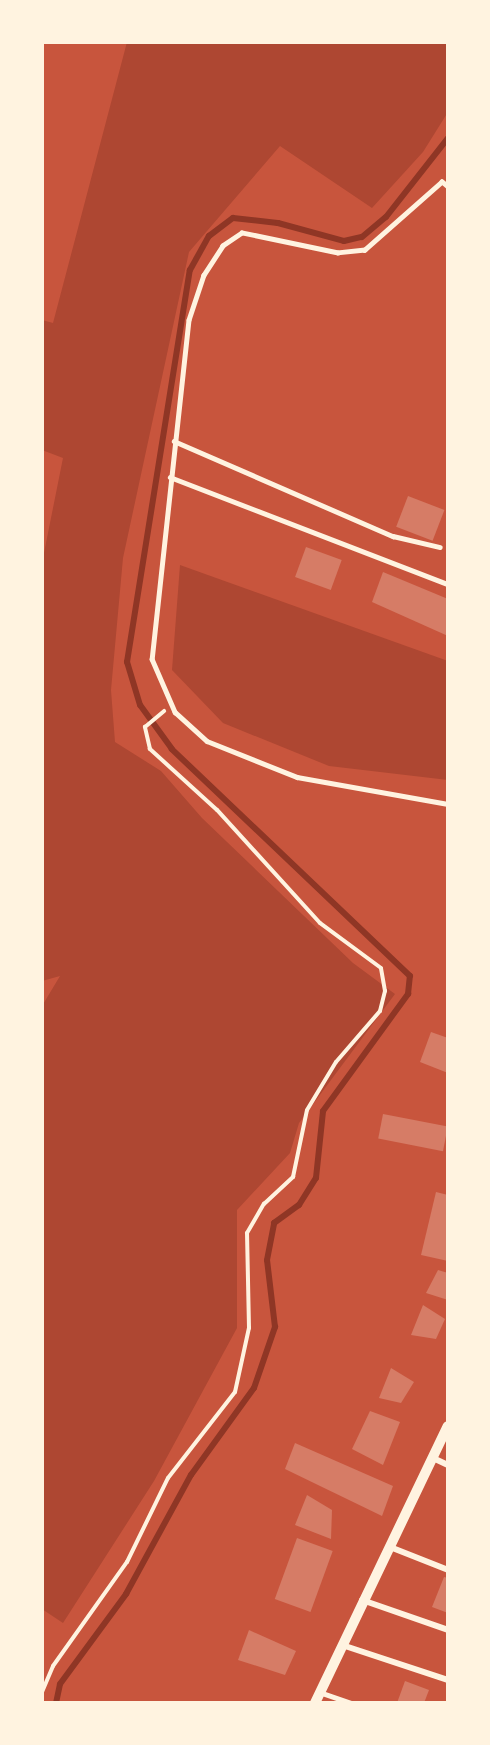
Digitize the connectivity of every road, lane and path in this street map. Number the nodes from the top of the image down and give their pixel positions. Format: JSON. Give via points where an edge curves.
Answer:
{"nodes":[{"id":1,"x":448,"y":187,"type":"edge"},
{"id":2,"x":174,"y":441,"type":"junction"},
{"id":3,"x":170,"y":477,"type":"junction"},
{"id":4,"x":440,"y":547,"type":"dead end"},
{"id":5,"x":448,"y":584,"type":"edge"},
{"id":6,"x":159,"y":717,"type":"dead end"},
{"id":7,"x":448,"y":804,"type":"edge"},
{"id":8,"x":448,"y":1426,"type":"edge"},
{"id":9,"x":432,"y":1457,"type":"junction"},
{"id":10,"x":448,"y":1465,"type":"edge"},
{"id":11,"x":389,"y":1546,"type":"junction"},
{"id":12,"x":448,"y":1570,"type":"edge"},
{"id":13,"x":362,"y":1600,"type":"junction"},
{"id":14,"x":448,"y":1630,"type":"edge"},
{"id":15,"x":341,"y":1645,"type":"junction"},
{"id":16,"x":448,"y":1680,"type":"edge"},
{"id":17,"x":42,"y":1692,"type":"edge"},
{"id":18,"x":317,"y":1698,"type":"edge"},
{"id":19,"x":351,"y":1703,"type":"edge"}],
"edges":[{"from":1,"to":2,"type":"lane","via":[[442,182],[365,250],[338,253],[242,233],[223,246],[204,275],[189,320]]},
{"from":2,"to":3,"type":"lane"},
{"from":2,"to":4,"type":"lane","via":[[393,536]]},
{"from":3,"to":5,"type":"lane"},
{"from":3,"to":7,"type":"lane","via":[[152,659],[175,712],[207,741],[297,777]]},
{"from":6,"to":17,"type":"path","via":[[145,727],[150,749],[217,810],[320,923],[381,968],[385,991],[380,1011],[336,1062],[307,1110],[292,1177],[264,1204],[246,1233],[249,1328],[235,1392],[168,1478],[127,1562],[53,1666]]},
{"from":8,"to":9,"type":"street"},
{"from":9,"to":10,"type":"street"},
{"from":9,"to":11,"type":"street"},
{"from":11,"to":12,"type":"street"},
{"from":11,"to":13,"type":"street"},
{"from":13,"to":14,"type":"street"},
{"from":13,"to":15,"type":"street"},
{"from":15,"to":16,"type":"street"},
{"from":15,"to":18,"type":"street"},
{"from":18,"to":19,"type":"lane"}]}
